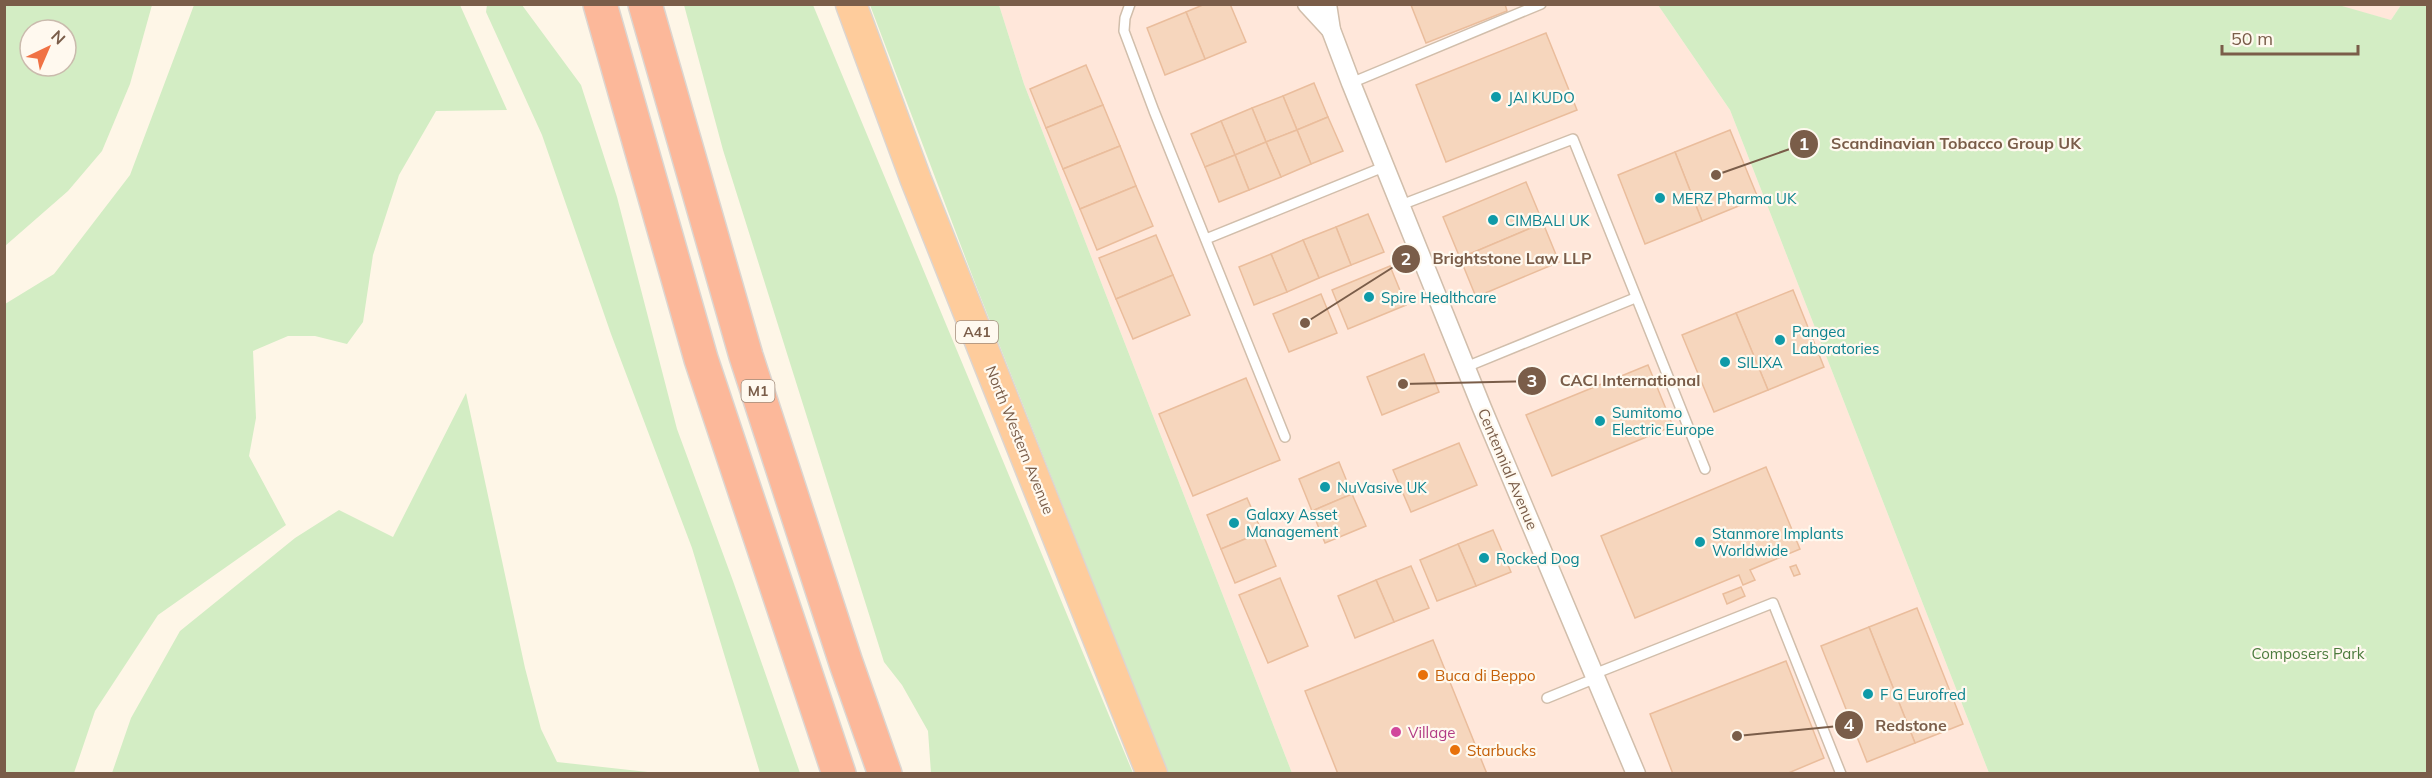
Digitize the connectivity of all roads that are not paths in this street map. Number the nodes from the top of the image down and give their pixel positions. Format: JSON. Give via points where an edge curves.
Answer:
{"nodes":[{"id":1,"x":600,"y":4,"type":"edge"},
{"id":2,"x":645,"y":4,"type":"edge"},
{"id":3,"x":851,"y":4,"type":"edge"},
{"id":4,"x":1130,"y":4,"type":"edge"},
{"id":5,"x":1307,"y":4,"type":"edge"},
{"id":6,"x":1327,"y":4,"type":"edge"},
{"id":7,"x":1541,"y":4,"type":"edge"},
{"id":8,"x":1331,"y":30,"type":"junction"},
{"id":9,"x":1351,"y":83,"type":"junction"},
{"id":10,"x":1386,"y":166,"type":"junction"},
{"id":11,"x":1401,"y":206,"type":"junction"},
{"id":12,"x":1206,"y":239,"type":"junction"},
{"id":13,"x":1635,"y":298,"type":"junction"},
{"id":14,"x":1467,"y":367,"type":"junction"},
{"id":15,"x":1285,"y":437,"type":"dead end"},
{"id":16,"x":1705,"y":469,"type":"dead end"},
{"id":17,"x":1595,"y":676,"type":"junction"},
{"id":18,"x":1547,"y":698,"type":"dead end"},
{"id":19,"x":839,"y":774,"type":"edge"},
{"id":20,"x":885,"y":774,"type":"edge"},
{"id":21,"x":1152,"y":774,"type":"edge"},
{"id":22,"x":1636,"y":774,"type":"edge"},
{"id":23,"x":1841,"y":774,"type":"edge"}],
"edges":[{"from":1,"to":19,"type":"highway","via":[[701,359]]},
{"from":2,"to":20,"type":"highway","number":"M1","via":[[750,367]]},
{"from":3,"to":21,"type":"highway","name":"North Western Avenue","number":"A41","via":[[916,180]]},
{"from":4,"to":12,"type":"lane","via":[[1124,31]]},
{"from":5,"to":8,"type":"street"},
{"from":6,"to":8,"type":"street"},
{"from":7,"to":9,"type":"lane"},
{"from":8,"to":9,"type":"street","name":"Centennial Avenue"},
{"from":9,"to":10,"type":"street","name":"Centennial Avenue"},
{"from":10,"to":11,"type":"street","name":"Centennial Avenue"},
{"from":10,"to":12,"type":"lane"},
{"from":11,"to":13,"type":"lane","via":[[1574,139]]},
{"from":11,"to":14,"type":"street","name":"Centennial Avenue"},
{"from":12,"to":15,"type":"lane"},
{"from":13,"to":14,"type":"lane"},
{"from":13,"to":16,"type":"lane"},
{"from":14,"to":17,"type":"street","name":"Centennial Avenue"},
{"from":17,"to":18,"type":"lane"},
{"from":17,"to":22,"type":"street","name":"Centennial Avenue"},
{"from":17,"to":23,"type":"lane","via":[[1773,603]]}]}
